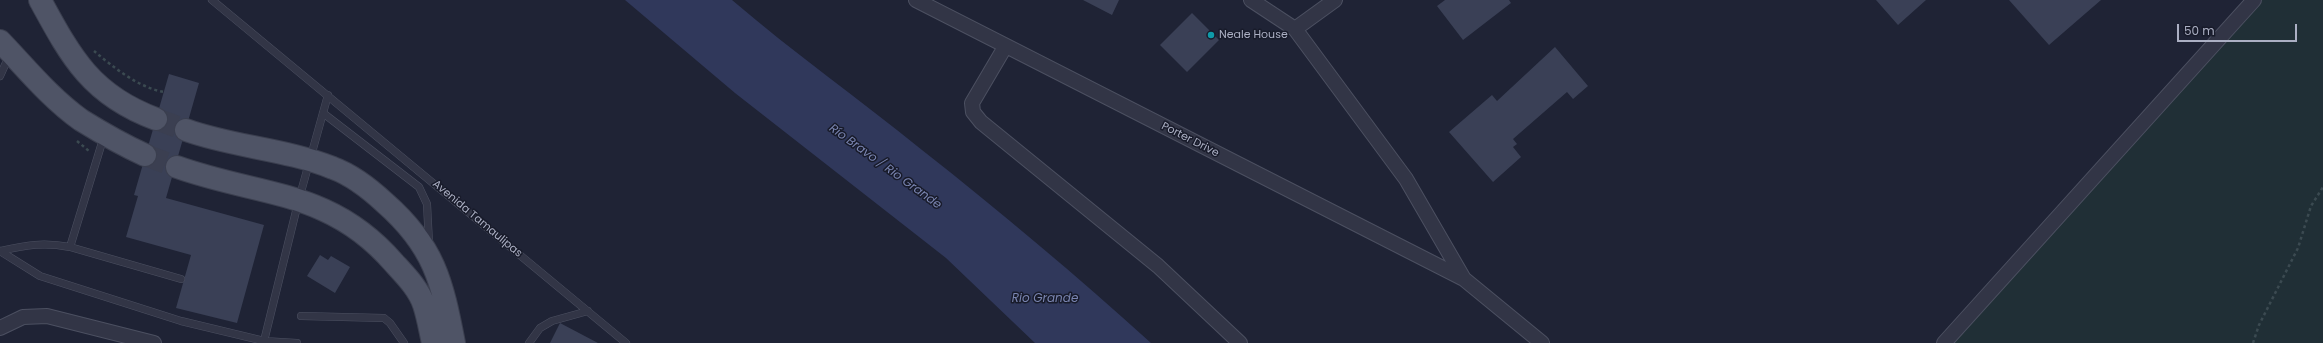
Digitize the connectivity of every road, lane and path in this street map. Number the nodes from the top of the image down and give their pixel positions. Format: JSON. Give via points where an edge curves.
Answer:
{"nodes":[{"id":1,"x":40,"y":0,"type":"edge"},
{"id":2,"x":212,"y":0,"type":"edge"},
{"id":3,"x":916,"y":0,"type":"edge"},
{"id":4,"x":1251,"y":0,"type":"edge"},
{"id":5,"x":1335,"y":0,"type":"edge"},
{"id":6,"x":2254,"y":0,"type":"edge"},
{"id":7,"x":1295,"y":29,"type":"junction"},
{"id":8,"x":6,"y":46,"type":"edge"},
{"id":9,"x":1005,"y":47,"type":"junction"},
{"id":10,"x":109,"y":64,"type":"dead end"},
{"id":11,"x":0,"y":76,"type":"edge"},
{"id":12,"x":164,"y":92,"type":"dead end"},
{"id":13,"x":328,"y":95,"type":"junction"},
{"id":14,"x":323,"y":113,"type":"junction"},
{"id":15,"x":156,"y":118,"type":"tunnel mouth"},
{"id":16,"x":186,"y":130,"type":"tunnel mouth"},
{"id":17,"x":105,"y":134,"type":"junction"},
{"id":18,"x":146,"y":155,"type":"tunnel mouth"},
{"id":19,"x":310,"y":161,"type":"junction"},
{"id":20,"x":177,"y":167,"type":"tunnel mouth"},
{"id":21,"x":2323,"y":187,"type":"edge"},
{"id":22,"x":299,"y":199,"type":"junction"},
{"id":23,"x":70,"y":247,"type":"junction"},
{"id":24,"x":0,"y":251,"type":"edge"},
{"id":25,"x":430,"y":255,"type":"junction"},
{"id":26,"x":181,"y":279,"type":"dead end"},
{"id":27,"x":1464,"y":279,"type":"junction"},
{"id":28,"x":588,"y":311,"type":"junction"},
{"id":29,"x":301,"y":316,"type":"dead end"},
{"id":30,"x":0,"y":328,"type":"edge"},
{"id":31,"x":264,"y":341,"type":"junction"},
{"id":32,"x":154,"y":343,"type":"edge"},
{"id":33,"x":297,"y":343,"type":"edge"},
{"id":34,"x":404,"y":343,"type":"edge"},
{"id":35,"x":433,"y":343,"type":"edge"},
{"id":36,"x":454,"y":343,"type":"edge"},
{"id":37,"x":530,"y":343,"type":"edge"},
{"id":38,"x":626,"y":343,"type":"edge"},
{"id":39,"x":1240,"y":343,"type":"edge"},
{"id":40,"x":1542,"y":343,"type":"edge"},
{"id":41,"x":1944,"y":343,"type":"edge"},
{"id":42,"x":2253,"y":343,"type":"edge"}],
"edges":[{"from":1,"to":15,"type":"main road","via":[[69,53],[91,80],[114,98],[140,113]]},
{"from":2,"to":13,"type":"lane","name":"Avenida Tamaulipas"},
{"from":3,"to":9,"type":"street","name":"Porter Drive"},
{"from":4,"to":7,"type":"street"},
{"from":5,"to":7,"type":"street"},
{"from":6,"to":41,"type":"street"},
{"from":7,"to":27,"type":"street","via":[[1406,179]]},
{"from":8,"to":11,"type":"lane"},
{"from":8,"to":17,"type":"main road","via":[[47,90],[80,119]]},
{"from":9,"to":27,"type":"street","name":"Porter Drive"},
{"from":9,"to":39,"type":"street","via":[[972,103],[973,112],[981,122],[1158,266]]},
{"from":10,"to":12,"type":"path"},
{"from":13,"to":14,"type":"lane"},
{"from":13,"to":28,"type":"lane","name":"Avenida Tamaulipas"},
{"from":14,"to":19,"type":"lane"},
{"from":14,"to":25,"type":"lane","via":[[419,187],[426,204]]},
{"from":16,"to":19,"type":"main road"},
{"from":17,"to":18,"type":"main road"},
{"from":17,"to":23,"type":"lane"},
{"from":19,"to":22,"type":"lane"},
{"from":19,"to":25,"type":"main road","via":[[333,168],[361,183],[378,196],[416,233]]},
{"from":20,"to":22,"type":"main road"},
{"from":21,"to":42,"type":"path","via":[[2311,206],[2298,248],[2259,325]]},
{"from":22,"to":31,"type":"lane"},
{"from":22,"to":35,"type":"main road","via":[[337,215],[363,231],[380,247],[412,283],[424,304]]},
{"from":23,"to":24,"type":"lane","via":[[35,243]]},
{"from":23,"to":26,"type":"lane"},
{"from":24,"to":31,"type":"lane","via":[[40,276],[181,321]]},
{"from":25,"to":36,"type":"main road","via":[[442,287]]},
{"from":27,"to":40,"type":"street"},
{"from":28,"to":37,"type":"lane","via":[[552,321],[540,328]]},
{"from":28,"to":38,"type":"lane","name":"Avenida Tamaulipas"},
{"from":29,"to":34,"type":"lane","via":[[384,318]]},
{"from":30,"to":32,"type":"street","via":[[23,317],[47,316]]},
{"from":31,"to":33,"type":"lane"}]}
